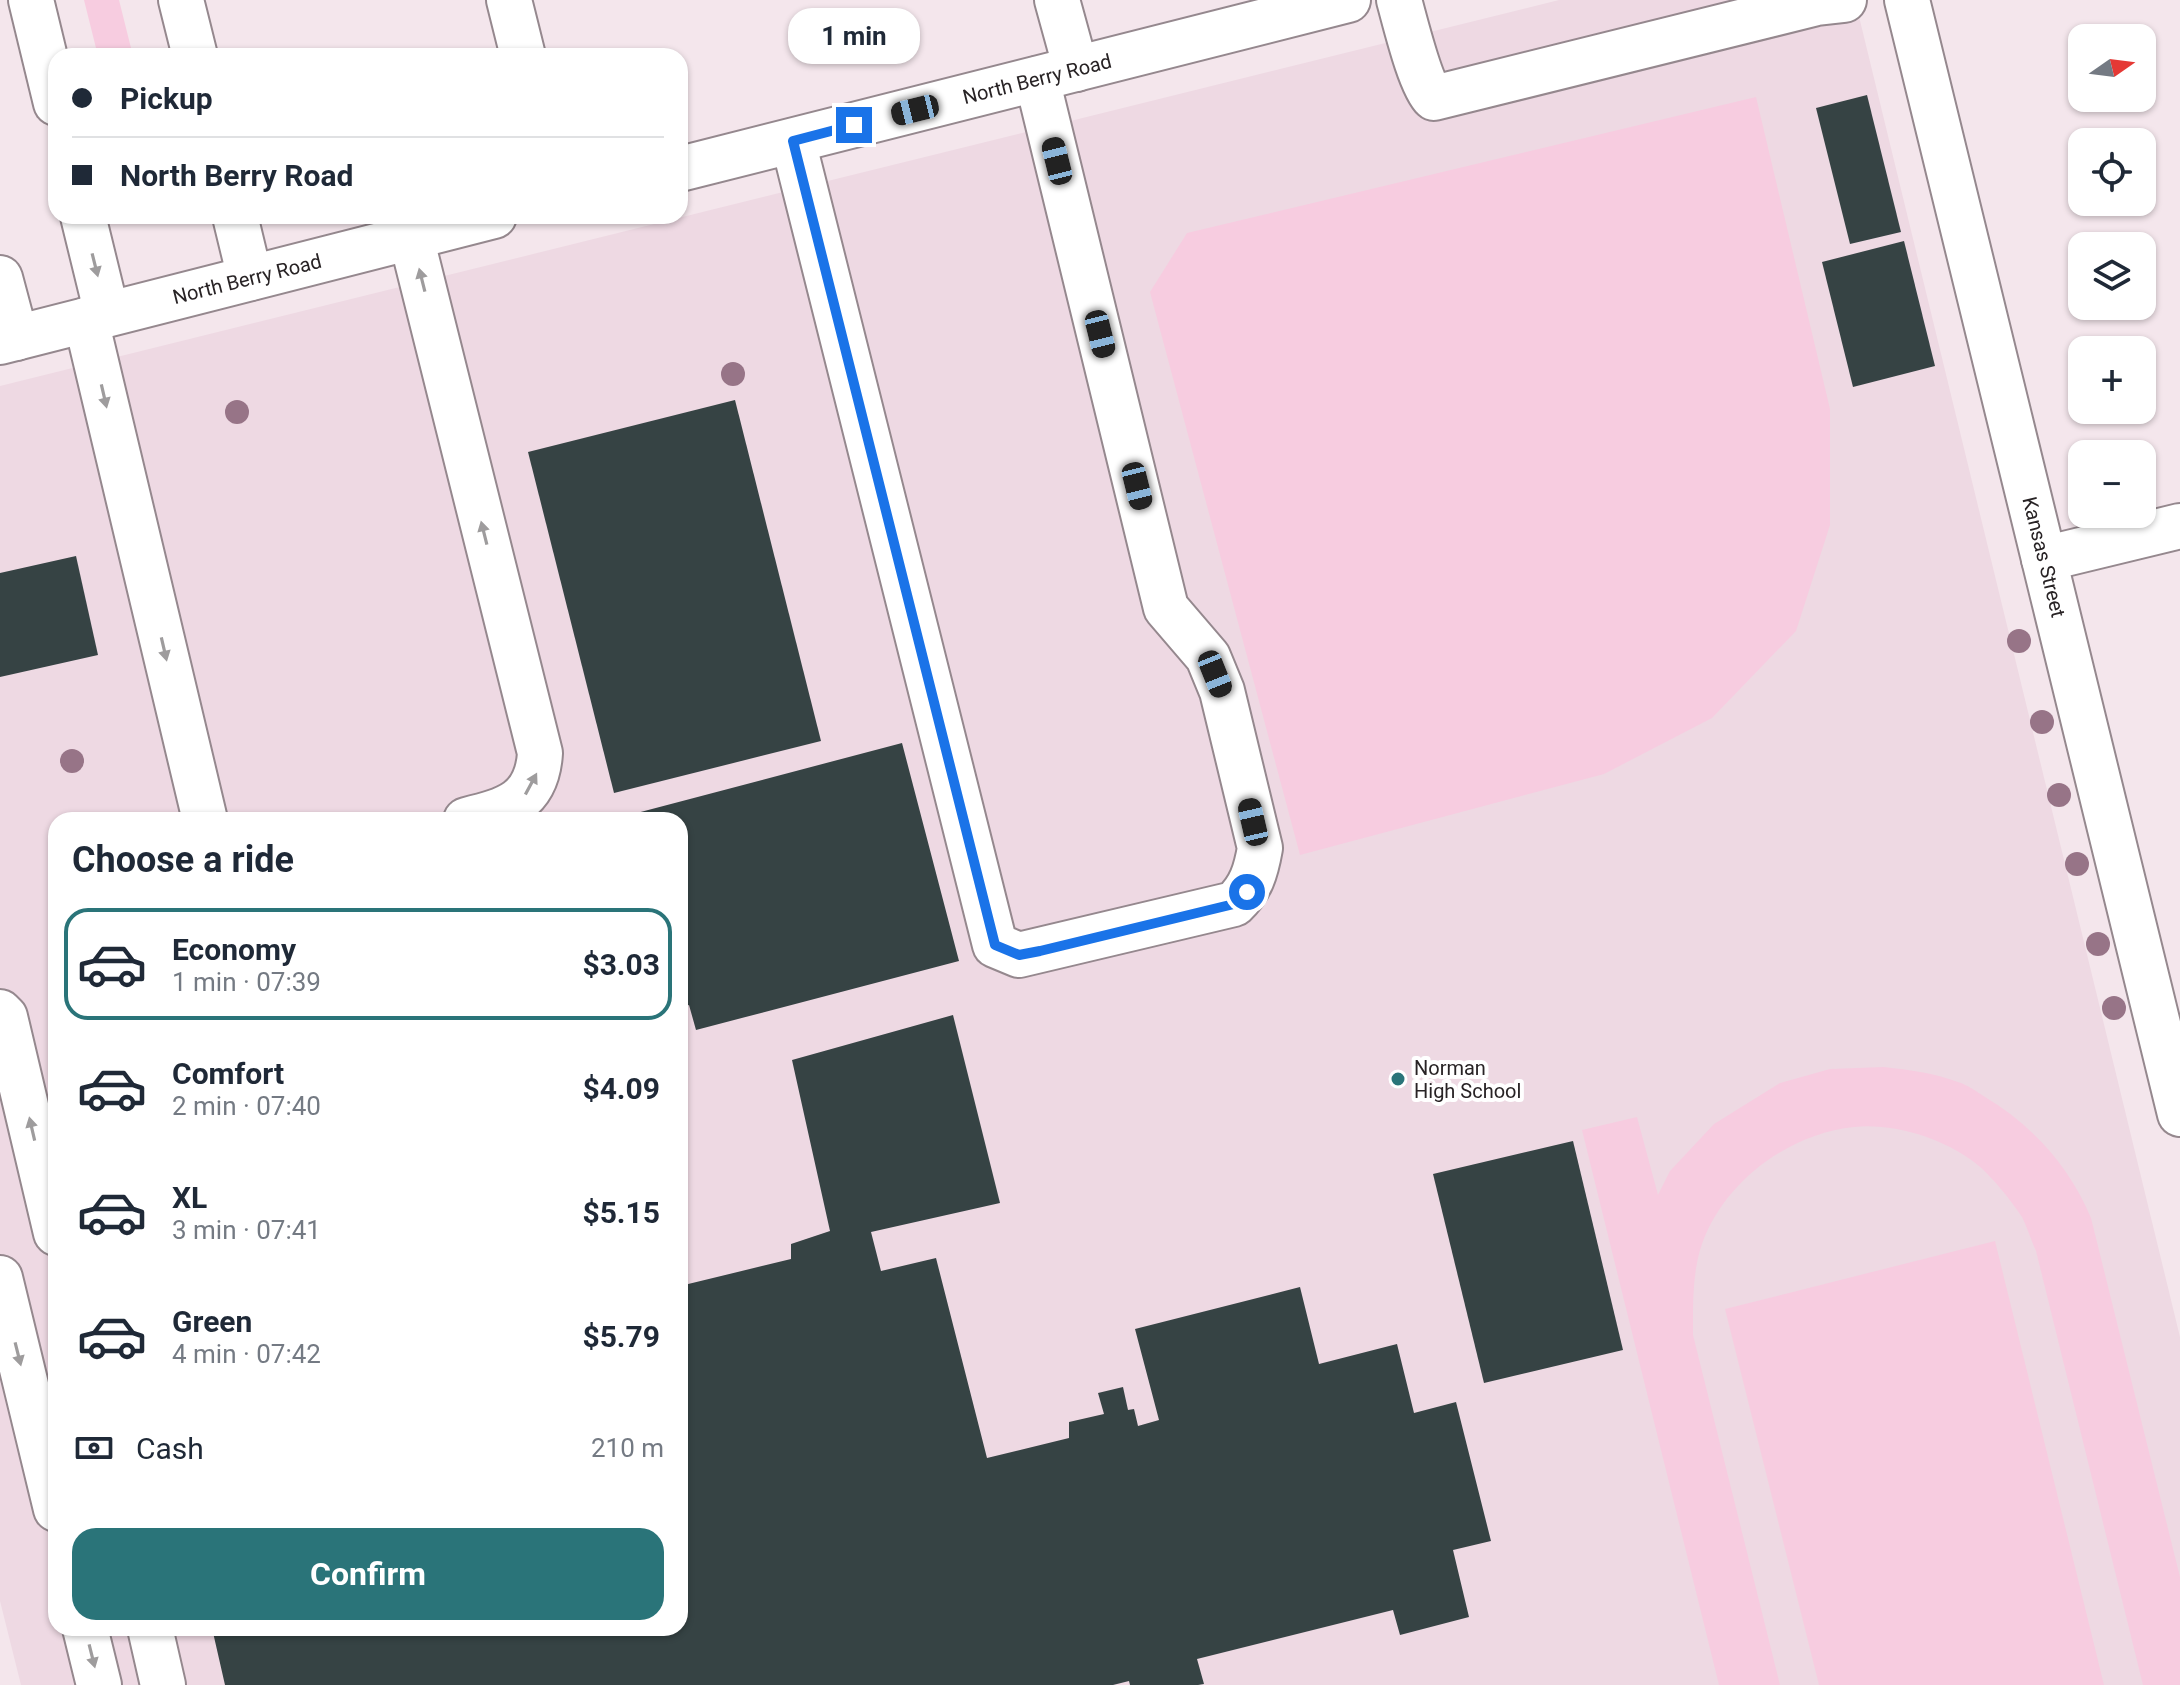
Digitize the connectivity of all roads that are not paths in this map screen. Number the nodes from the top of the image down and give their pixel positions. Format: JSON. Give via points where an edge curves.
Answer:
{"nodes":[{"id":1,"x":31,"y":0,"type":"edge"},
{"id":2,"x":181,"y":0,"type":"edge"},
{"id":3,"x":509,"y":0,"type":"edge"},
{"id":4,"x":1057,"y":0,"type":"edge"},
{"id":5,"x":1348,"y":0,"type":"edge"},
{"id":6,"x":1399,"y":0,"type":"edge"},
{"id":7,"x":1844,"y":0,"type":"edge"},
{"id":8,"x":1907,"y":0,"type":"edge"},
{"id":9,"x":193,"y":48,"type":"edge"},
{"id":10,"x":521,"y":48,"type":"edge"},
{"id":11,"x":48,"y":70,"type":"edge"},
{"id":12,"x":1056,"y":74,"type":"junction"},
{"id":13,"x":793,"y":141,"type":"junction"},
{"id":14,"x":688,"y":167,"type":"edge"},
{"id":15,"x":84,"y":224,"type":"edge"},
{"id":16,"x":237,"y":224,"type":"edge"},
{"id":17,"x":462,"y":224,"type":"edge"},
{"id":18,"x":411,"y":237,"type":"junction"},
{"id":19,"x":0,"y":278,"type":"edge"},
{"id":20,"x":250,"y":278,"type":"junction"},
{"id":21,"x":96,"y":317,"type":"junction"},
{"id":22,"x":8,"y":340,"type":"edge"},
{"id":23,"x":2180,"y":526,"type":"edge"},
{"id":24,"x":2044,"y":559,"type":"junction"},
{"id":25,"x":203,"y":812,"type":"edge"},
{"id":26,"x":494,"y":812,"type":"edge"},
{"id":27,"x":0,"y":1012,"type":"edge"},
{"id":28,"x":2180,"y":1114,"type":"edge"},
{"id":29,"x":48,"y":1199,"type":"edge"},
{"id":30,"x":0,"y":1278,"type":"edge"},
{"id":31,"x":48,"y":1476,"type":"edge"},
{"id":32,"x":87,"y":1636,"type":"edge"},
{"id":33,"x":152,"y":1636,"type":"edge"},
{"id":34,"x":99,"y":1685,"type":"edge"},
{"id":35,"x":163,"y":1685,"type":"edge"}],
"edges":[{"from":1,"to":11,"type":"street"},
{"from":2,"to":9,"type":"street"},
{"from":3,"to":10,"type":"street"},
{"from":4,"to":12,"type":"street"},
{"from":5,"to":12,"type":"street","name":"North Berry Road"},
{"from":6,"to":7,"type":"street","via":[[1434,98]]},
{"from":8,"to":24,"type":"street","name":"Kansas Street"},
{"from":12,"to":13,"type":"street","name":"North Berry Road"},
{"from":12,"to":13,"type":"street","via":[[1166,608],[1208,657],[1260,848],[1247,892],[1234,904],[1019,955],[995,945]]},
{"from":13,"to":14,"type":"street","name":"North Berry Road"},
{"from":15,"to":21,"type":"street","one_way":true},
{"from":16,"to":20,"type":"street"},
{"from":17,"to":18,"type":"street","name":"North Berry Road"},
{"from":18,"to":20,"type":"street","name":"North Berry Road"},
{"from":26,"to":18,"type":"street","one_way":true,"via":[[524,796],[534,781],[540,753]]},
{"from":19,"to":22,"type":"street"},
{"from":20,"to":21,"type":"street","name":"North Berry Road"},
{"from":21,"to":22,"type":"street","name":"North Berry Road"},
{"from":21,"to":25,"type":"street","one_way":true},
{"from":23,"to":24,"type":"street"},
{"from":24,"to":28,"type":"street","name":"Kansas Street"},
{"from":29,"to":27,"type":"street","one_way":true},
{"from":30,"to":31,"type":"street","one_way":true},
{"from":32,"to":34,"type":"street","one_way":true},
{"from":33,"to":35,"type":"street"}]}
